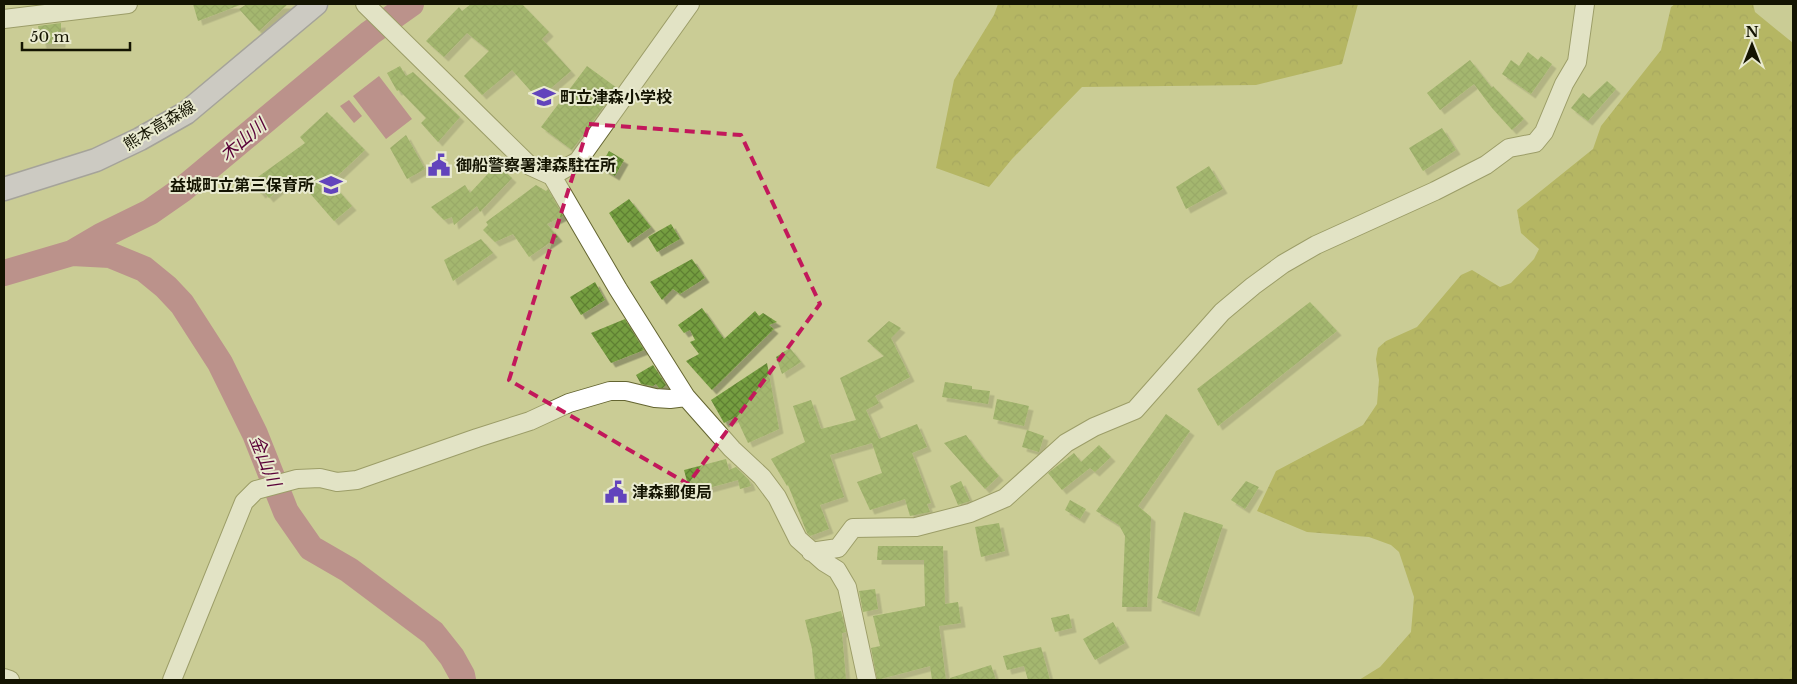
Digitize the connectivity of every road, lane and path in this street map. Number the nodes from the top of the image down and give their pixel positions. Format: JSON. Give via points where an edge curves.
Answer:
{"nodes":[{"id":1,"x":128,"y":4,"type":"edge"},
{"id":2,"x":316,"y":4,"type":"edge"},
{"id":3,"x":365,"y":4,"type":"edge"},
{"id":4,"x":690,"y":4,"type":"edge"},
{"id":5,"x":1585,"y":4,"type":"edge"},
{"id":6,"x":4,"y":19,"type":"edge"},
{"id":7,"x":552,"y":176,"type":"junction"},
{"id":8,"x":4,"y":189,"type":"edge"},
{"id":9,"x":686,"y":397,"type":"junction"},
{"id":10,"x":811,"y":552,"type":"junction"},
{"id":11,"x":4,"y":678,"type":"edge"},
{"id":12,"x":10,"y":680,"type":"edge"},
{"id":13,"x":172,"y":680,"type":"edge"},
{"id":14,"x":867,"y":680,"type":"edge"}],
"edges":[{"from":1,"to":6,"type":"street"},
{"from":2,"to":8,"type":"main road","name":"熊本高森線","via":[[186,113],[140,140],[96,160]]},
{"from":3,"to":7,"type":"street","via":[[530,166]]},
{"from":4,"to":7,"type":"street","via":[[578,160]]},
{"from":5,"to":10,"type":"street","via":[[1577,62],[1544,132],[1535,142],[1509,148],[1486,165],[1436,191],[1316,245],[1282,264],[1222,312],[1135,410],[1066,443],[1005,498],[970,514],[916,527],[853,528],[838,548]]},
{"from":7,"to":9,"type":"street"},
{"from":9,"to":10,"type":"street","via":[[762,477],[777,497],[798,539]]},
{"from":9,"to":13,"type":"street","via":[[670,399],[626,391],[610,392],[569,403],[530,421],[357,480],[296,479],[256,490],[244,502]]},
{"from":10,"to":14,"type":"street","via":[[836,570],[847,586]]},
{"from":11,"to":12,"type":"street"}]}
